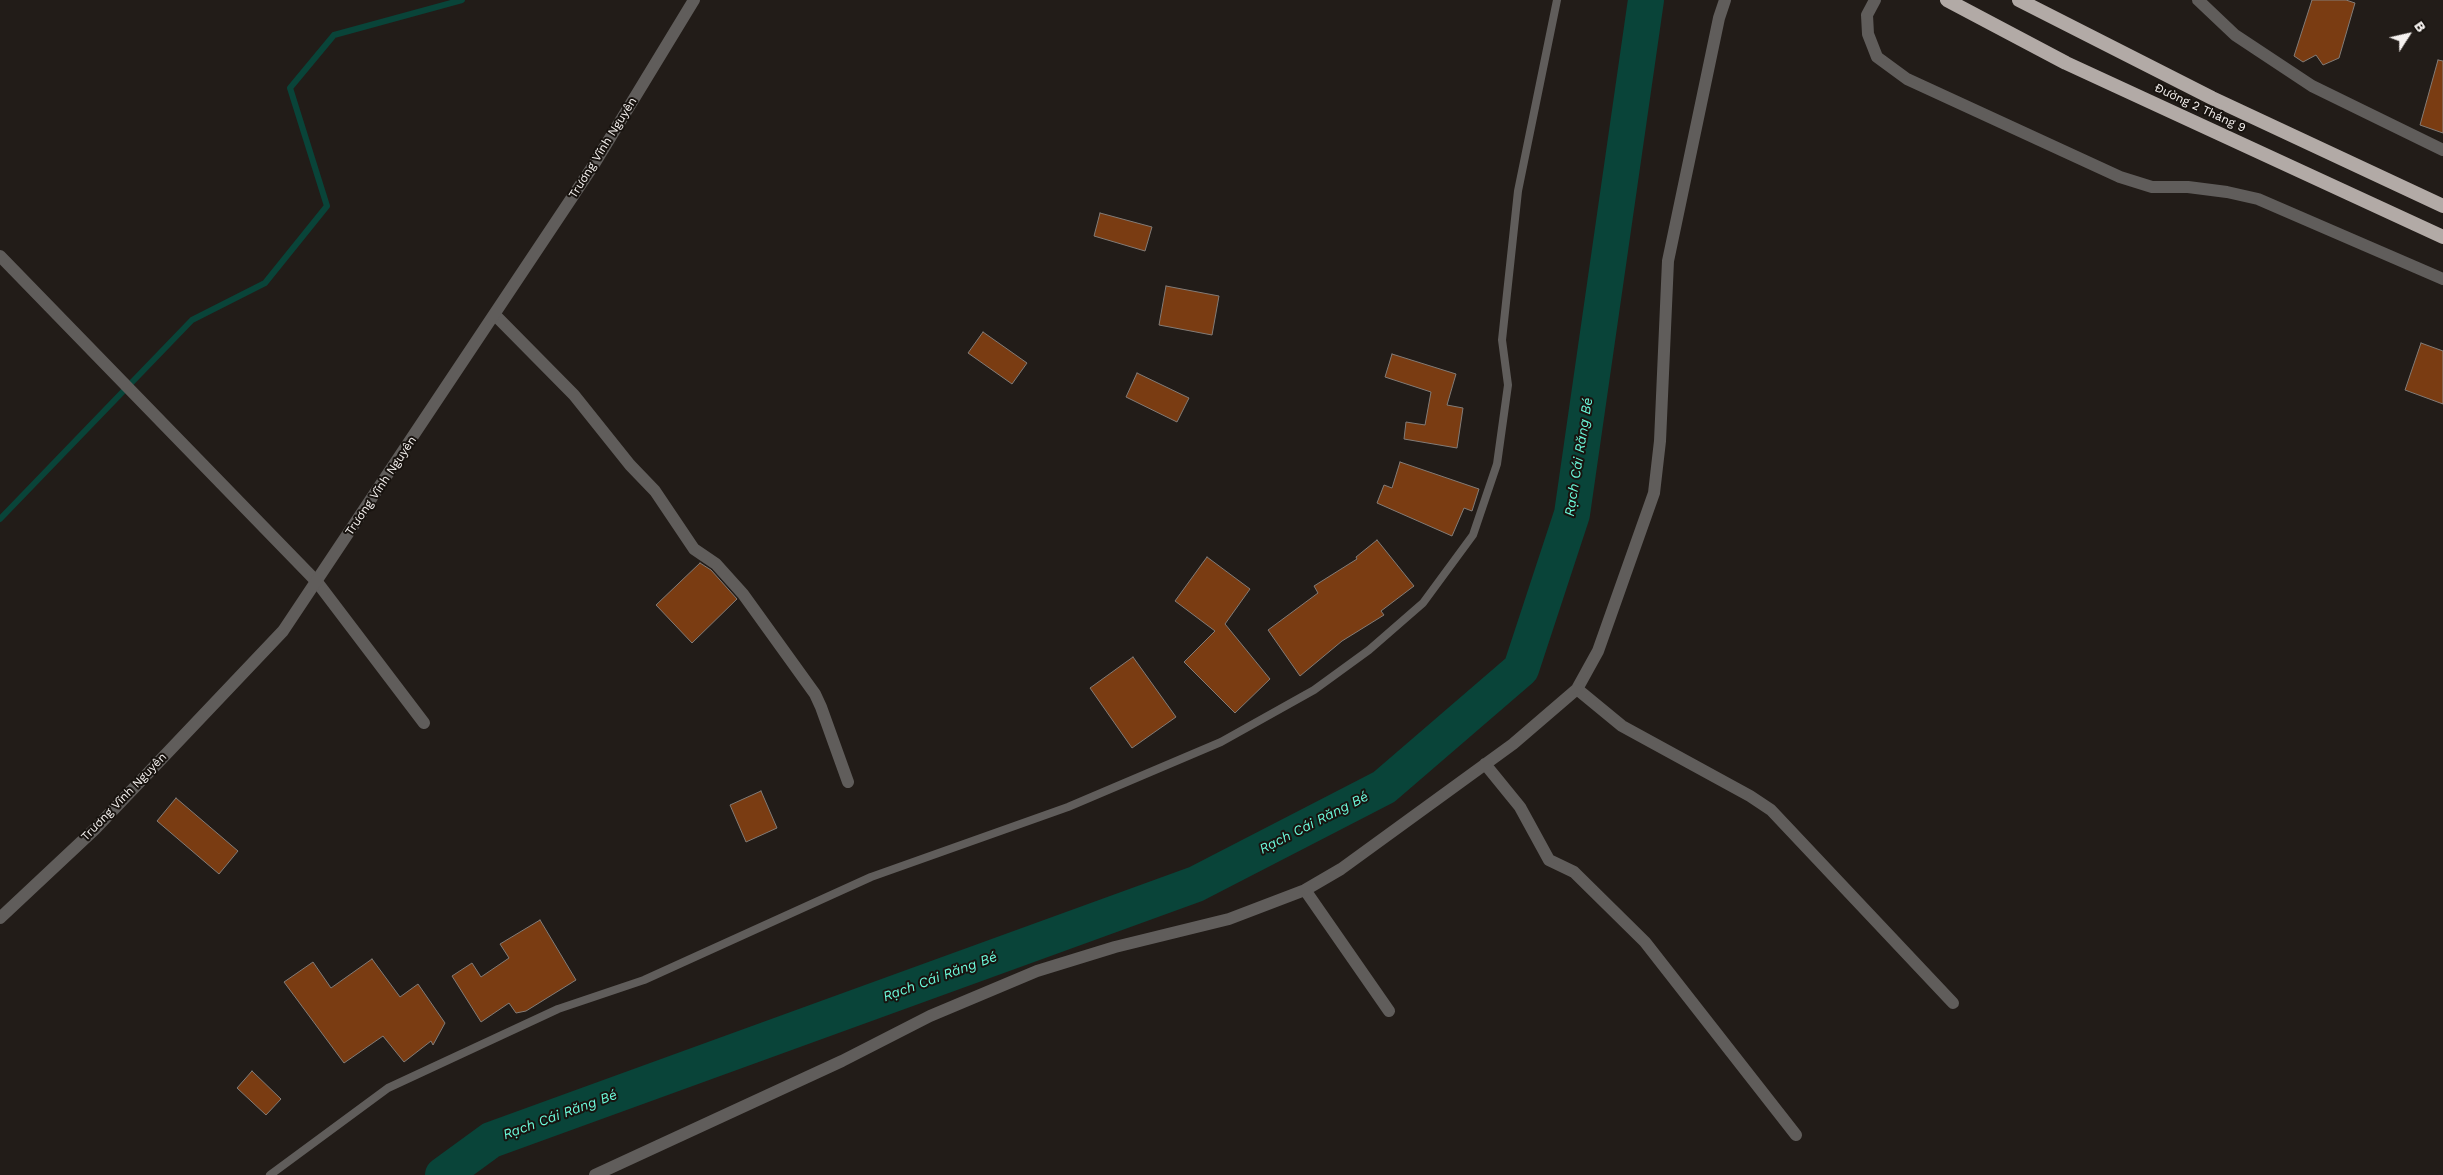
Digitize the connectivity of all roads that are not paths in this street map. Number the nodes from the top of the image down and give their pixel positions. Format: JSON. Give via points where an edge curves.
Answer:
{"nodes":[{"id":1,"x":694,"y":0,"type":"edge"},
{"id":2,"x":1557,"y":0,"type":"edge"},
{"id":3,"x":1726,"y":0,"type":"edge"},
{"id":4,"x":1875,"y":0,"type":"edge"},
{"id":5,"x":1947,"y":0,"type":"edge"},
{"id":6,"x":2019,"y":0,"type":"edge"},
{"id":7,"x":2198,"y":0,"type":"edge"},
{"id":8,"x":2443,"y":150,"type":"edge"},
{"id":9,"x":2443,"y":206,"type":"edge"},
{"id":10,"x":2443,"y":237,"type":"edge"},
{"id":11,"x":0,"y":256,"type":"edge"},
{"id":12,"x":2443,"y":280,"type":"edge"},
{"id":13,"x":495,"y":315,"type":"junction"},
{"id":14,"x":317,"y":582,"type":"junction"},
{"id":15,"x":1577,"y":689,"type":"junction"},
{"id":16,"x":424,"y":723,"type":"dead end"},
{"id":17,"x":1485,"y":764,"type":"junction"},
{"id":18,"x":848,"y":782,"type":"dead end"},
{"id":19,"x":1305,"y":890,"type":"junction"},
{"id":20,"x":0,"y":918,"type":"edge"},
{"id":21,"x":1953,"y":1003,"type":"dead end"},
{"id":22,"x":1389,"y":1011,"type":"dead end"},
{"id":23,"x":1796,"y":1135,"type":"dead end"},
{"id":24,"x":270,"y":1175,"type":"edge"},
{"id":25,"x":595,"y":1175,"type":"edge"}],
"edges":[{"from":1,"to":13,"type":"street","name":"Trương Vĩnh Nguyên","via":[[593,166]]},
{"from":2,"to":24,"type":"lane","via":[[1518,191],[1502,340],[1508,385],[1498,464],[1473,535],[1423,603],[1369,650],[1314,690],[1221,742],[1068,807],[871,877],[644,980],[558,1009],[388,1088]]},
{"from":3,"to":15,"type":"street","via":[[1719,18],[1668,262],[1660,441],[1654,493],[1598,651]]},
{"from":4,"to":12,"type":"street","via":[[1868,15],[1868,34],[1877,56],[1907,79],[2120,177],[2152,187],[2188,187],[2258,199]]},
{"from":5,"to":10,"type":"highway","name":"Đường 2 Tháng 9","via":[[2066,63]]},
{"from":6,"to":9,"type":"highway","name":"Đường 2 Tháng 9","via":[[2212,98]]},
{"from":7,"to":8,"type":"street","via":[[2234,36],[2312,86]]},
{"from":11,"to":14,"type":"street"},
{"from":13,"to":14,"type":"street","name":"Trương Vĩnh Nguyên"},
{"from":13,"to":18,"type":"street","via":[[574,395],[655,491],[694,549],[716,564],[743,594],[814,694]]},
{"from":14,"to":16,"type":"street"},
{"from":14,"to":20,"type":"street","name":"Trương Vĩnh Nguyên","via":[[283,631],[95,828]]},
{"from":15,"to":17,"type":"street"},
{"from":15,"to":21,"type":"street","via":[[1622,726],[1771,810]]},
{"from":17,"to":19,"type":"street","via":[[1341,869]]},
{"from":17,"to":23,"type":"street","via":[[1520,808],[1549,860],[1574,872],[1645,942]]},
{"from":19,"to":22,"type":"street"},
{"from":19,"to":25,"type":"street","via":[[1229,919],[1115,947],[1037,971],[930,1016],[842,1061]]}]}
